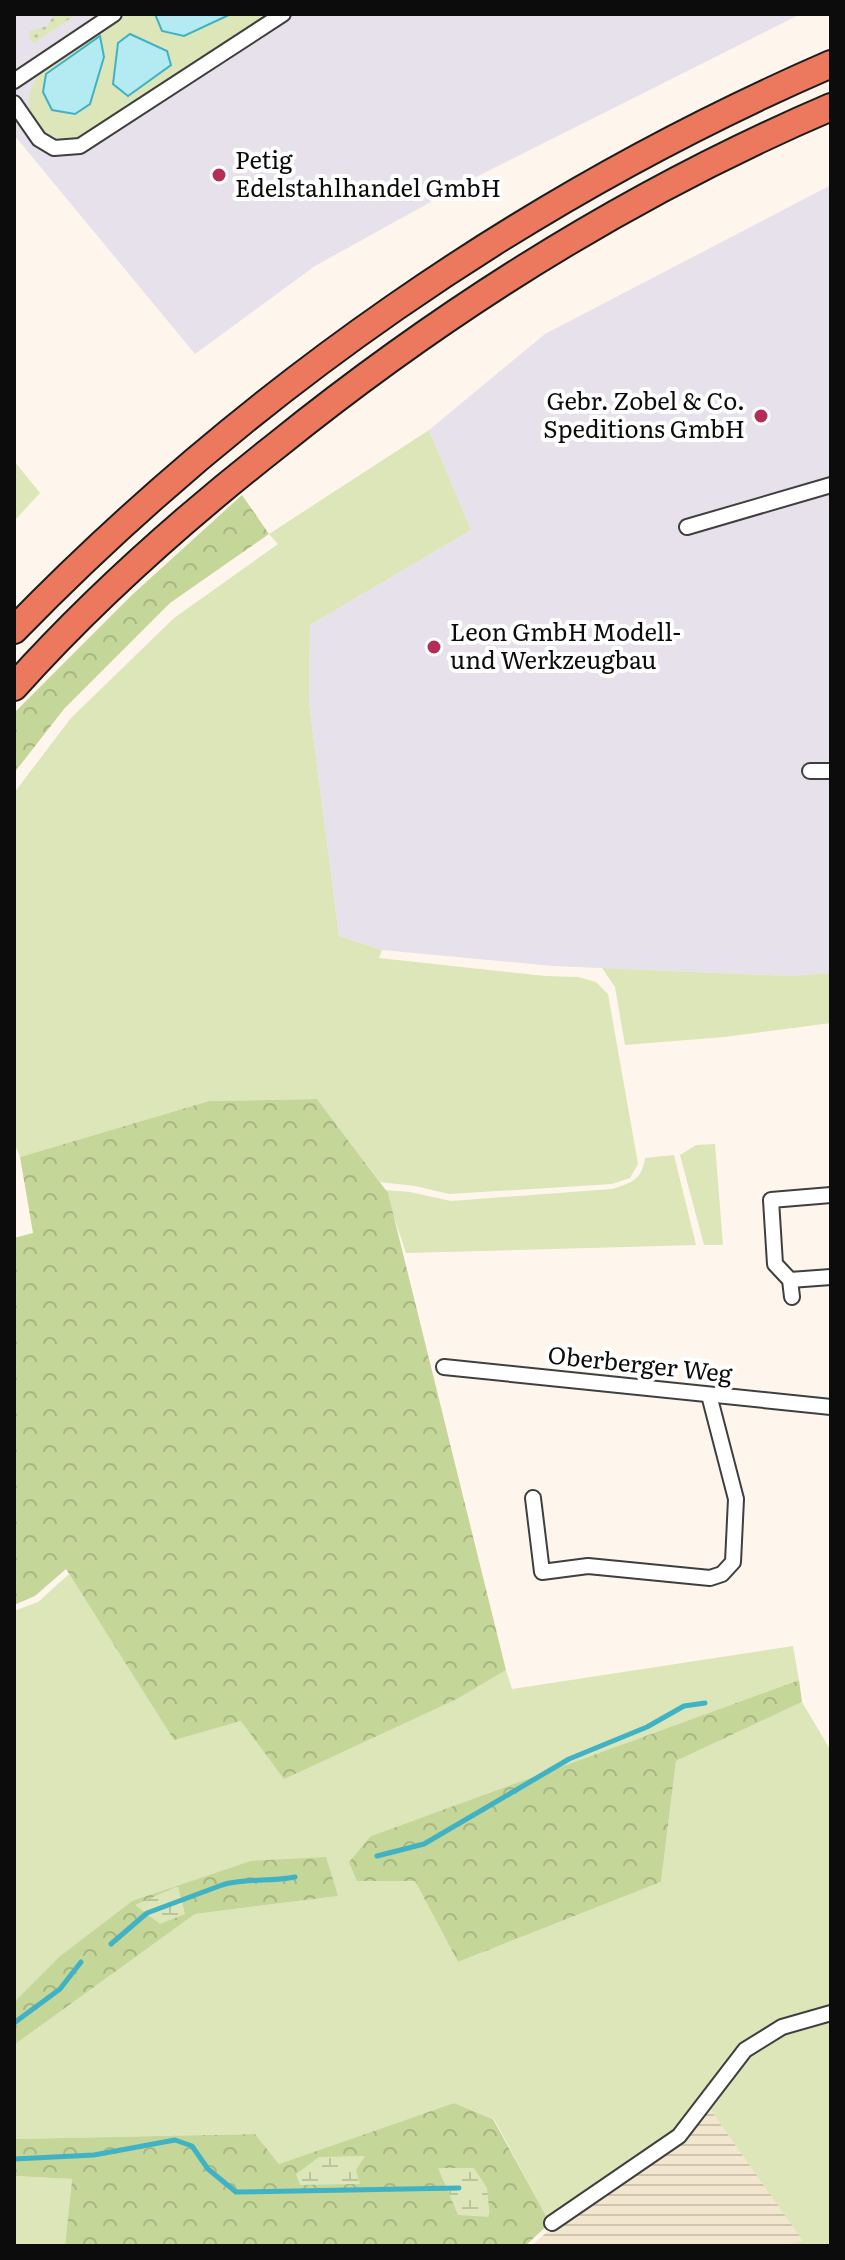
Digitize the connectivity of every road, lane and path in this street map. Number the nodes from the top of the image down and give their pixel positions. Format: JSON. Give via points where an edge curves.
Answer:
{"nodes":[{"id":1,"x":114,"y":14,"type":"edge"},
{"id":2,"x":283,"y":14,"type":"edge"},
{"id":3,"x":831,"y":64,"type":"edge"},
{"id":4,"x":14,"y":81,"type":"edge"},
{"id":5,"x":14,"y":103,"type":"edge"},
{"id":6,"x":831,"y":107,"type":"edge"},
{"id":7,"x":831,"y":485,"type":"edge"},
{"id":8,"x":687,"y":527,"type":"dead end"},
{"id":9,"x":14,"y":630,"type":"edge"},
{"id":10,"x":14,"y":687,"type":"edge"},
{"id":11,"x":810,"y":771,"type":"dead end"},
{"id":12,"x":831,"y":771,"type":"edge"},
{"id":13,"x":831,"y":1195,"type":"edge"},
{"id":14,"x":831,"y":1277,"type":"edge"},
{"id":15,"x":790,"y":1280,"type":"junction"},
{"id":16,"x":792,"y":1297,"type":"dead end"},
{"id":17,"x":444,"y":1367,"type":"dead end"},
{"id":18,"x":709,"y":1395,"type":"junction"},
{"id":19,"x":831,"y":1407,"type":"edge"},
{"id":20,"x":533,"y":1498,"type":"dead end"},
{"id":21,"x":831,"y":2013,"type":"edge"},
{"id":22,"x":552,"y":2223,"type":"dead end"}],
"edges":[{"from":1,"to":4,"type":"street"},
{"from":2,"to":5,"type":"street","via":[[80,146],[54,148],[39,139]]},
{"from":3,"to":9,"type":"highway","via":[[632,159],[456,264],[323,358],[165,486]]},
{"from":6,"to":10,"type":"highway","via":[[645,195],[422,334],[210,498]]},
{"from":7,"to":8,"type":"street"},
{"from":11,"to":12,"type":"street"},
{"from":13,"to":15,"type":"street","via":[[771,1200],[775,1264]]},
{"from":14,"to":15,"type":"street"},
{"from":15,"to":16,"type":"street"},
{"from":17,"to":18,"type":"street","name":"Oberberger Weg"},
{"from":18,"to":19,"type":"street","name":"Oberberger Weg"},
{"from":18,"to":20,"type":"street","via":[[736,1499],[733,1562],[722,1574],[710,1578],[588,1566],[542,1572]]},
{"from":21,"to":22,"type":"street","via":[[782,2027],[745,2050],[679,2136]]}]}
